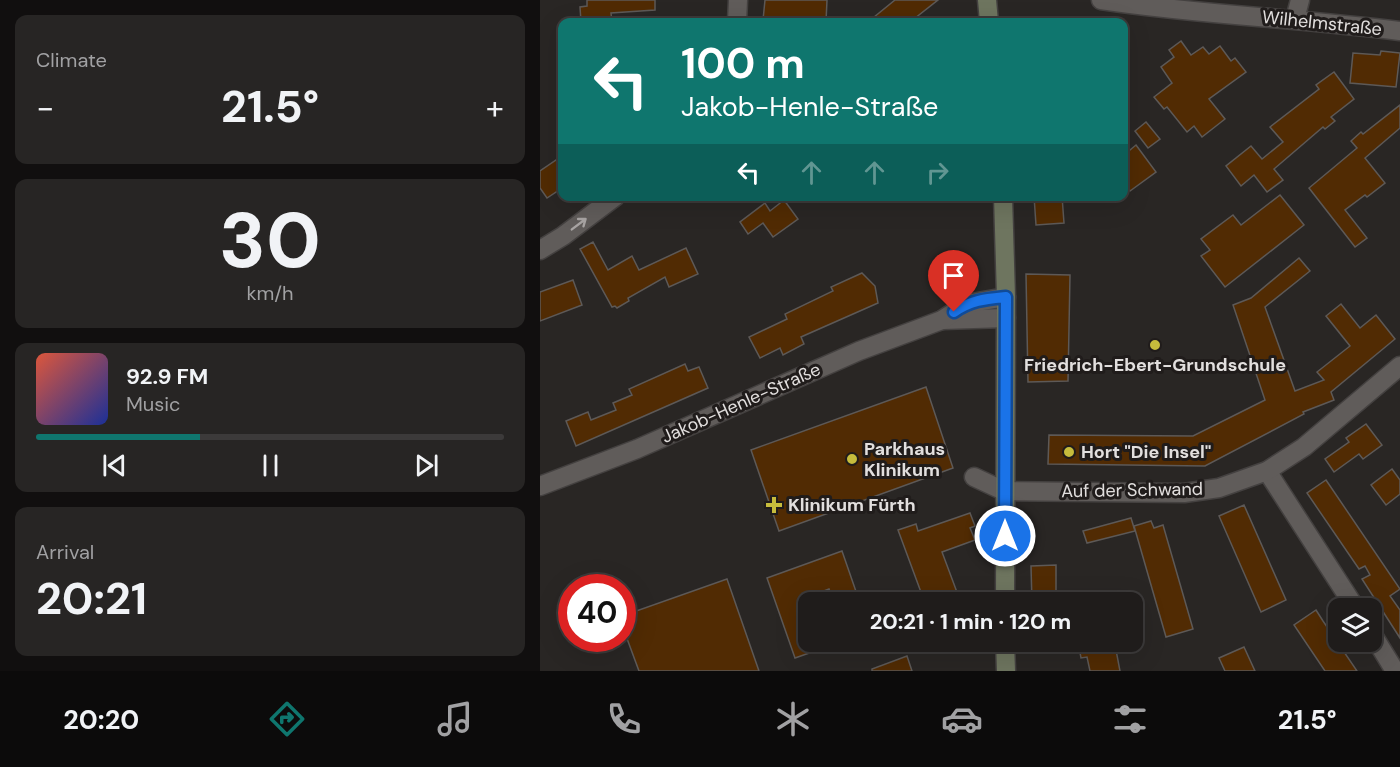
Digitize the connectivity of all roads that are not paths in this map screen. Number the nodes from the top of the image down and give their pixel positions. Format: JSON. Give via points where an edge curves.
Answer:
{"nodes":[{"id":1,"x":738,"y":0,"type":"edge"},
{"id":2,"x":987,"y":0,"type":"edge"},
{"id":3,"x":1101,"y":0,"type":"edge"},
{"id":4,"x":1300,"y":0,"type":"edge"},
{"id":5,"x":737,"y":18,"type":"edge"},
{"id":6,"x":989,"y":18,"type":"edge"},
{"id":7,"x":1295,"y":19,"type":"junction"},
{"id":8,"x":1400,"y":31,"type":"edge"},
{"id":9,"x":609,"y":201,"type":"edge"},
{"id":10,"x":1003,"y":201,"type":"edge"},
{"id":11,"x":540,"y":250,"type":"edge"},
{"id":12,"x":1006,"y":297,"type":"junction"},
{"id":13,"x":1006,"y":318,"type":"junction"},
{"id":14,"x":942,"y":320,"type":"junction"},
{"id":15,"x":1400,"y":366,"type":"edge"},
{"id":16,"x":1268,"y":471,"type":"junction"},
{"id":17,"x":974,"y":477,"type":"dead end"},
{"id":18,"x":540,"y":486,"type":"edge"},
{"id":19,"x":1004,"y":490,"type":"junction"},
{"id":20,"x":1005,"y":592,"type":"edge"},
{"id":21,"x":1349,"y":598,"type":"edge"},
{"id":22,"x":1382,"y":650,"type":"edge"},
{"id":23,"x":1005,"y":652,"type":"edge"},
{"id":24,"x":1006,"y":671,"type":"edge"},
{"id":25,"x":1395,"y":671,"type":"edge"}],
"edges":[{"from":1,"to":5,"type":"street"},
{"from":2,"to":6,"type":"street"},
{"from":3,"to":7,"type":"street","name":"Wilhelmstraße"},
{"from":4,"to":7,"type":"street"},
{"from":7,"to":8,"type":"street","name":"Wilhelmstraße"},
{"from":11,"to":9,"type":"street","one_way":true},
{"from":10,"to":12,"type":"street"},
{"from":12,"to":13,"type":"street"},
{"from":12,"to":14,"type":"street","name":"Jakob-Henle-Straße","via":[[966,303]]},
{"from":13,"to":14,"type":"street","name":"Jakob-Henle-Straße"},
{"from":13,"to":19,"type":"street"},
{"from":14,"to":18,"type":"street","name":"Jakob-Henle-Straße","via":[[859,351],[638,449]]},
{"from":15,"to":16,"type":"street","name":"Auf der Schwand","via":[[1304,447]]},
{"from":16,"to":19,"type":"street","name":"Auf der Schwand","via":[[1219,488],[1184,493]]},
{"from":16,"to":21,"type":"street"},
{"from":17,"to":19,"type":"street"},
{"from":19,"to":20,"type":"street"},
{"from":22,"to":25,"type":"street"},
{"from":23,"to":24,"type":"street"}]}
